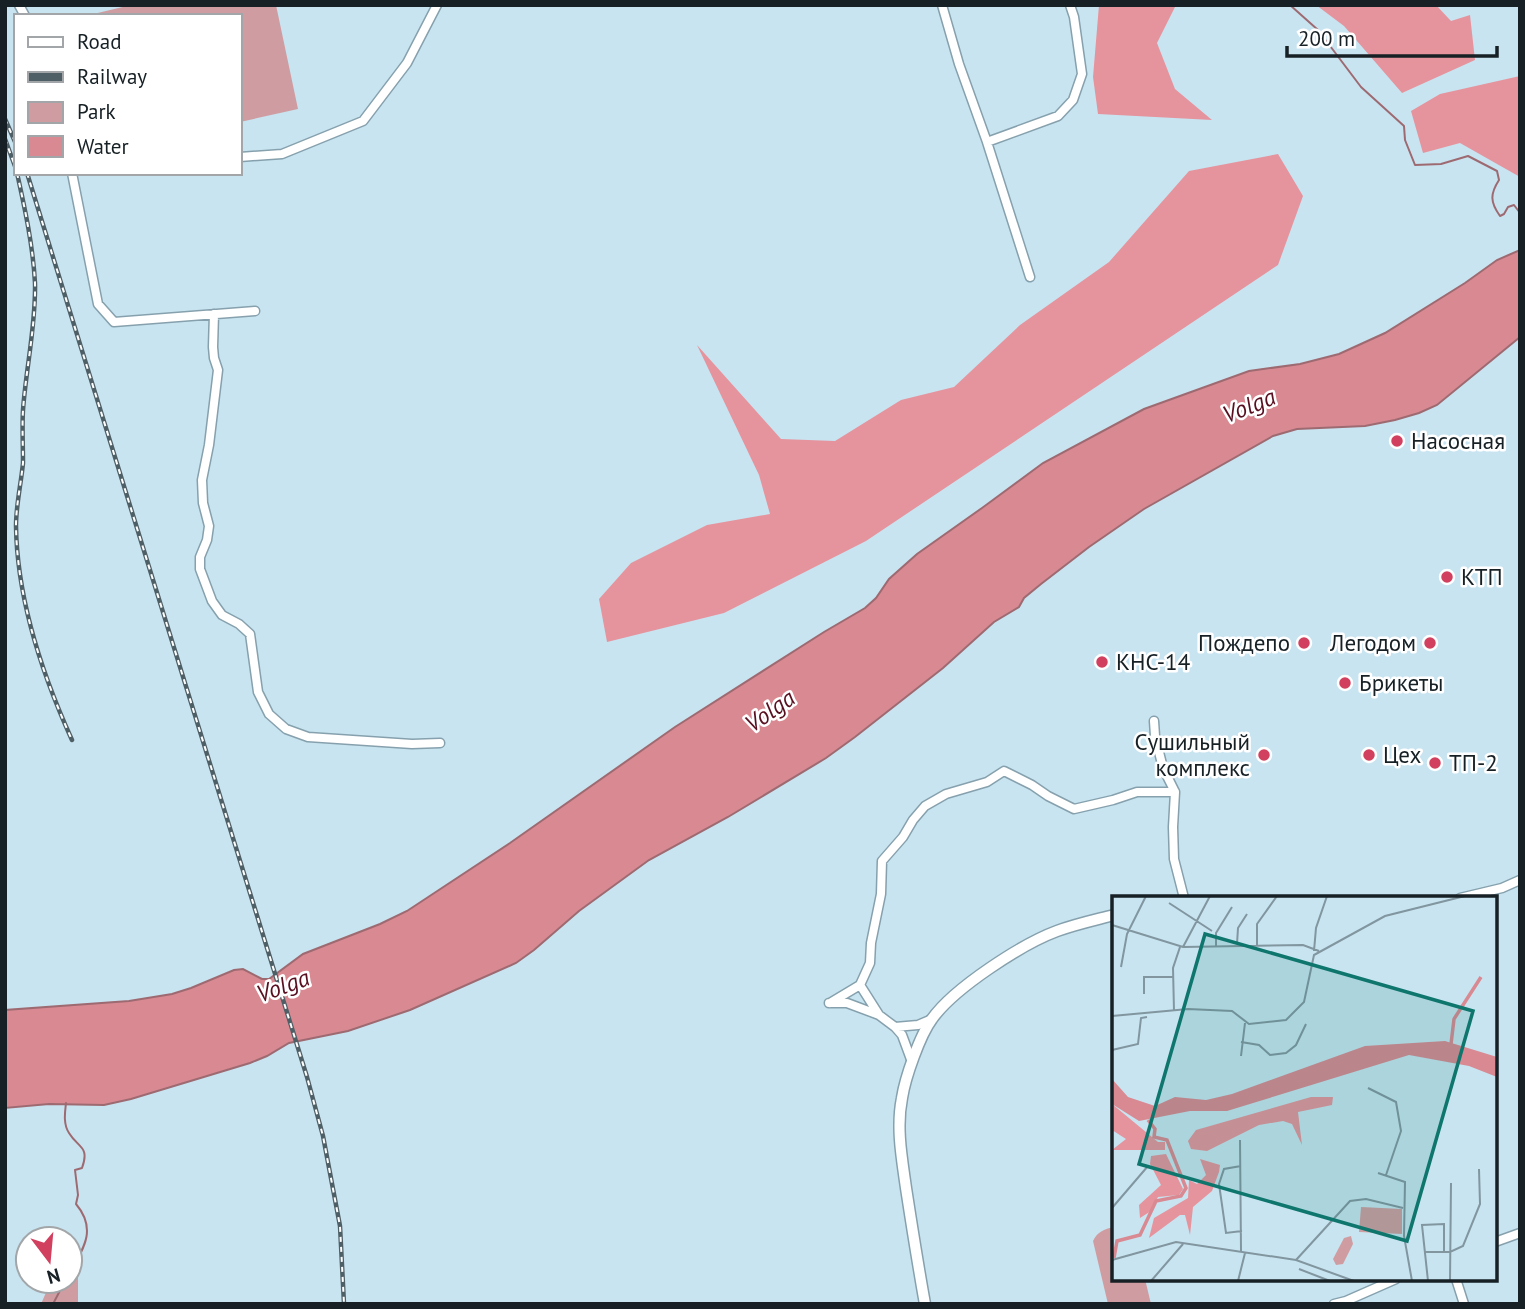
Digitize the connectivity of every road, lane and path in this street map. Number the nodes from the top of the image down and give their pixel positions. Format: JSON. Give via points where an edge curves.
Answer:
{"nodes":[{"id":1,"x":437,"y":5,"type":"edge"},
{"id":2,"x":942,"y":5,"type":"edge"},
{"id":3,"x":1070,"y":5,"type":"edge"},
{"id":4,"x":987,"y":142,"type":"junction"},
{"id":5,"x":242,"y":157,"type":"edge"},
{"id":6,"x":72,"y":175,"type":"edge"},
{"id":7,"x":1030,"y":277,"type":"dead end"},
{"id":8,"x":255,"y":311,"type":"dead end"},
{"id":9,"x":214,"y":314,"type":"junction"},
{"id":10,"x":1154,"y":721,"type":"dead end"},
{"id":11,"x":440,"y":743,"type":"dead end"},
{"id":12,"x":1175,"y":792,"type":"junction"},
{"id":13,"x":1520,"y":880,"type":"edge"},
{"id":14,"x":1183,"y":896,"type":"edge"},
{"id":15,"x":1468,"y":896,"type":"edge"},
{"id":16,"x":1112,"y":916,"type":"edge"},
{"id":17,"x":860,"y":985,"type":"junction"},
{"id":18,"x":879,"y":1015,"type":"junction"},
{"id":19,"x":932,"y":1019,"type":"junction"},
{"id":20,"x":895,"y":1027,"type":"junction"},
{"id":21,"x":913,"y":1063,"type":"junction"},
{"id":22,"x":1520,"y":1233,"type":"edge"},
{"id":23,"x":1497,"y":1241,"type":"edge"},
{"id":24,"x":1392,"y":1281,"type":"edge"},
{"id":25,"x":1457,"y":1281,"type":"edge"},
{"id":26,"x":1346,"y":1302,"type":"edge"},
{"id":27,"x":925,"y":1304,"type":"edge"},
{"id":28,"x":1334,"y":1304,"type":"edge"},
{"id":29,"x":1464,"y":1304,"type":"edge"}],
"edges":[{"from":1,"to":5,"type":"street","via":[[407,63],[363,121],[282,154]]},
{"from":2,"to":4,"type":"street"},
{"from":3,"to":4,"type":"street","via":[[1082,74],[1073,100],[1058,116]]},
{"from":4,"to":7,"type":"street"},
{"from":6,"to":9,"type":"street","via":[[98,304],[114,322]]},
{"from":8,"to":9,"type":"street"},
{"from":9,"to":11,"type":"street","via":[[218,370],[202,480],[209,526],[200,569],[222,615],[250,634],[258,692],[268,714],[286,729],[308,737]]},
{"from":10,"to":12,"type":"street","via":[[1163,768]]},
{"from":12,"to":14,"type":"street","via":[[1174,859]]},
{"from":12,"to":17,"type":"street","via":[[1137,792],[1074,809],[1004,771],[925,806],[882,862],[870,963]]},
{"from":13,"to":15,"type":"street"},
{"from":16,"to":19,"type":"street","via":[[1036,940],[972,980]]},
{"from":17,"to":18,"type":"street"},
{"from":17,"to":18,"type":"street","via":[[830,1003],[847,1003]]},
{"from":18,"to":20,"type":"street"},
{"from":19,"to":20,"type":"street"},
{"from":19,"to":21,"type":"street"},
{"from":20,"to":21,"type":"street"},
{"from":21,"to":27,"type":"street","via":[[902,1098],[900,1137]]},
{"from":22,"to":23,"type":"street"},
{"from":24,"to":26,"type":"street"},
{"from":25,"to":29,"type":"street"},
{"from":26,"to":28,"type":"street"}]}
